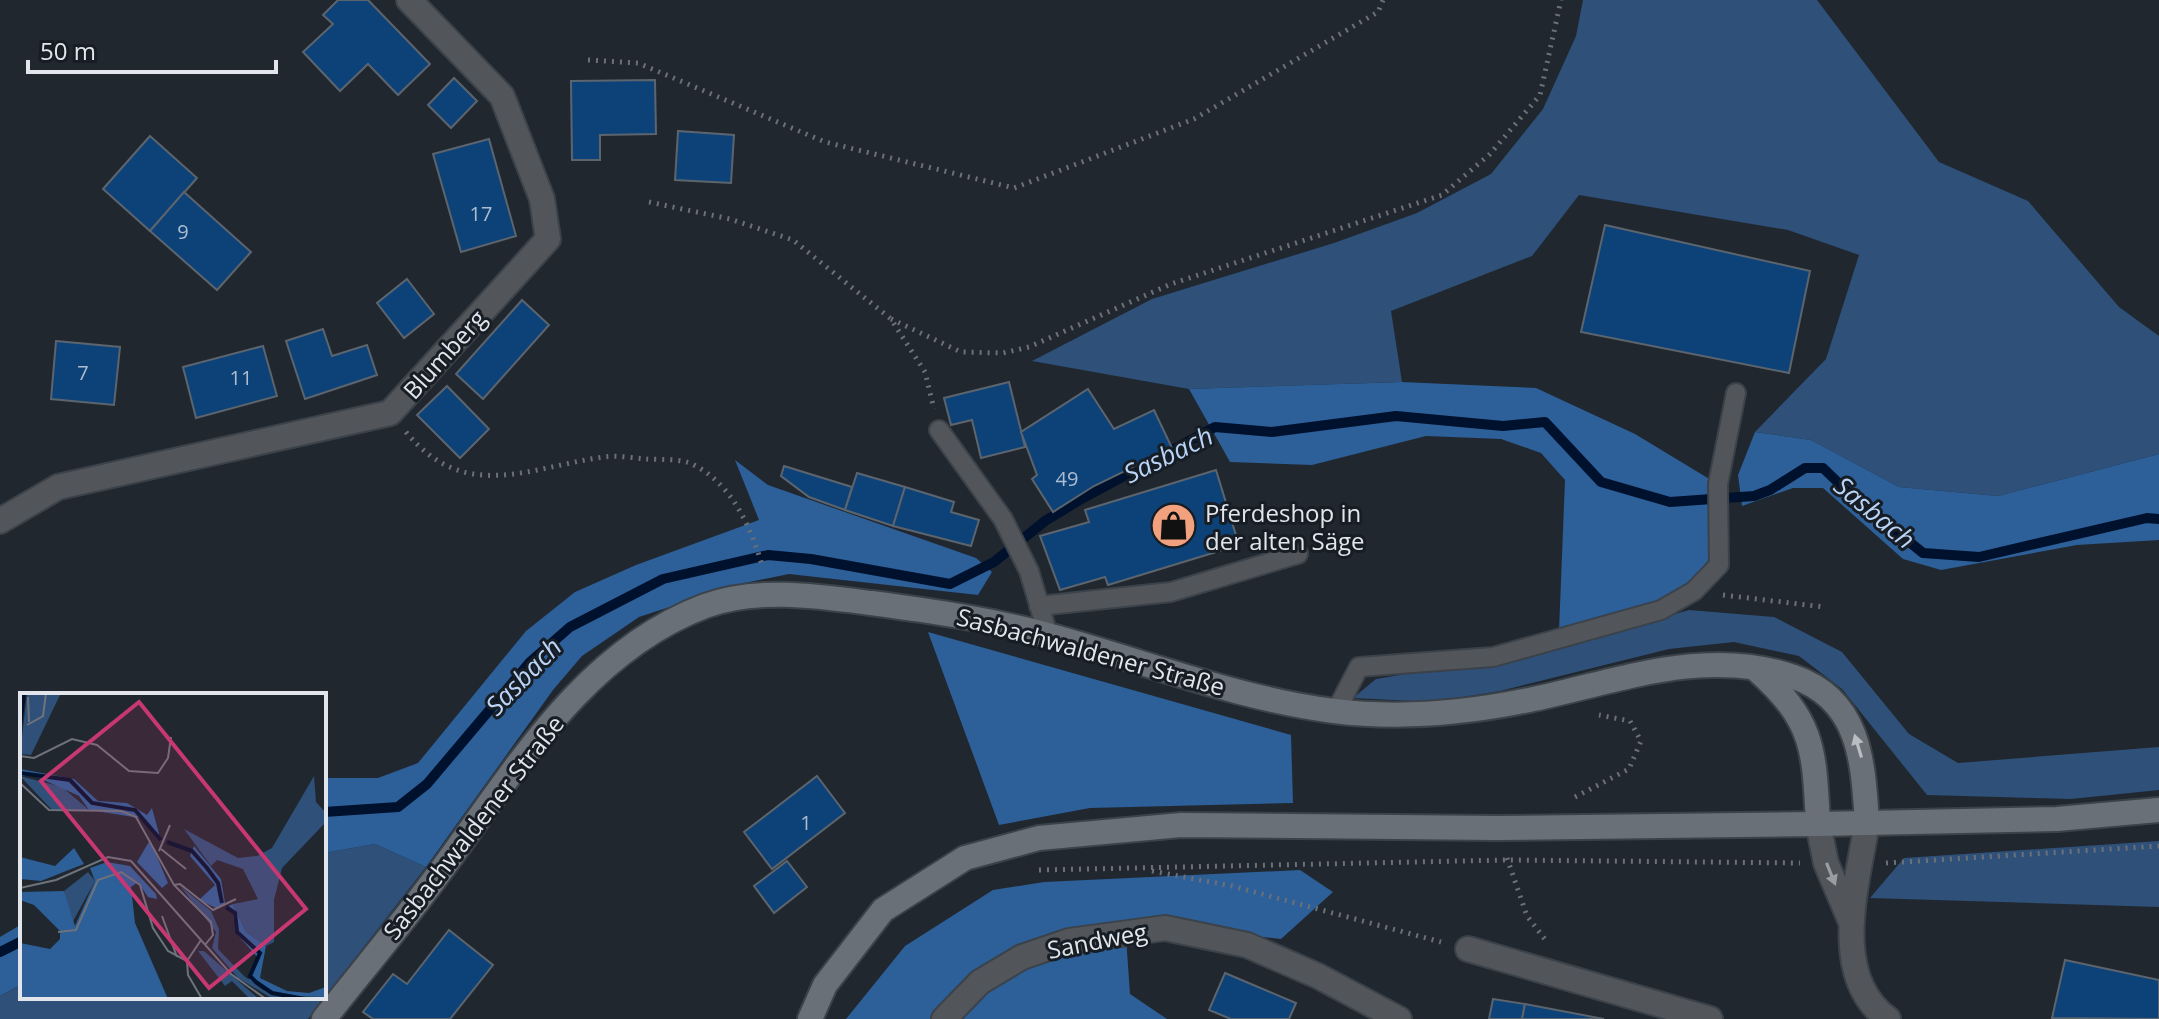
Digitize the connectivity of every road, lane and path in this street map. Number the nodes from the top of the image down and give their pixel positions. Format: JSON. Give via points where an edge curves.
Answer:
{"nodes":[{"id":1,"x":409,"y":0,"type":"edge"},
{"id":2,"x":1383,"y":0,"type":"edge"},
{"id":3,"x":1561,"y":0,"type":"edge"},
{"id":4,"x":588,"y":60,"type":"dead end"},
{"id":5,"x":649,"y":202,"type":"dead end"},
{"id":6,"x":891,"y":319,"type":"junction"},
{"id":7,"x":1736,"y":393,"type":"dead end"},
{"id":8,"x":390,"y":413,"type":"junction"},
{"id":9,"x":939,"y":430,"type":"joint"},
{"id":10,"x":0,"y":521,"type":"edge"},
{"id":11,"x":1298,"y":554,"type":"dead end"},
{"id":12,"x":765,"y":574,"type":"dead end"},
{"id":13,"x":1694,"y":591,"type":"junction"},
{"id":14,"x":1039,"y":606,"type":"junction"},
{"id":15,"x":1824,"y":607,"type":"dead end"},
{"id":16,"x":1048,"y":635,"type":"junction"},
{"id":17,"x":1753,"y":667,"type":"junction"},
{"id":18,"x":1336,"y":711,"type":"junction"},
{"id":19,"x":1586,"y":712,"type":"dead end"},
{"id":20,"x":1569,"y":800,"type":"dead end"},
{"id":21,"x":2159,"y":810,"type":"edge"},
{"id":22,"x":1867,"y":823,"type":"junction"},
{"id":23,"x":1818,"y":824,"type":"junction"},
{"id":24,"x":1496,"y":828,"type":"junction"},
{"id":25,"x":1507,"y":860,"type":"junction"},
{"id":26,"x":1139,"y":868,"type":"junction"},
{"id":27,"x":1026,"y":873,"type":"dead end"},
{"id":28,"x":1851,"y":922,"type":"junction"},
{"id":29,"x":1468,"y":949,"type":"joint"},
{"id":30,"x":1574,"y":977,"type":"junction"},
{"id":31,"x":1882,"y":1018,"type":"edge"},
{"id":32,"x":324,"y":1019,"type":"edge"},
{"id":33,"x":810,"y":1019,"type":"edge"},
{"id":34,"x":944,"y":1019,"type":"edge"},
{"id":35,"x":1399,"y":1019,"type":"edge"},
{"id":36,"x":1710,"y":1019,"type":"edge"}],
"edges":[{"from":1,"to":8,"type":"street","name":"Blumberg","via":[[502,96],[542,199],[548,239]]},
{"from":2,"to":4,"type":"path","via":[[1378,12],[1194,119],[1014,188],[825,142],[638,63]]},
{"from":3,"to":6,"type":"path","via":[[1540,95],[1490,154],[1442,195],[1171,284],[1029,347],[1003,353],[961,352]]},
{"from":5,"to":6,"type":"path","via":[[730,219],[793,240]]},
{"from":6,"to":9,"type":"path","via":[[925,372]]},
{"from":7,"to":13,"type":"lane","via":[[1718,484],[1719,565]]},
{"from":8,"to":10,"type":"street","name":"Blumberg","via":[[58,487]]},
{"from":8,"to":12,"type":"path","via":[[415,443],[458,472],[503,478],[606,456],[692,463],[729,490]]},
{"from":9,"to":14,"type":"lane","via":[[1003,519],[1029,571]]},
{"from":11,"to":14,"type":"lane","via":[[1171,592]]},
{"from":13,"to":15,"type":"path"},
{"from":13,"to":18,"type":"lane","via":[[1661,610],[1493,657],[1359,667]]},
{"from":14,"to":16,"type":"lane"},
{"from":16,"to":18,"type":"main road","name":"Sasbachwaldener Straße","via":[[1263,697]]},
{"from":16,"to":32,"type":"main road","name":"Sasbachwaldener Straße","via":[[939,612],[772,594],[710,604],[651,629],[599,672],[540,735]]},
{"from":17,"to":18,"type":"main road","name":"Sasbachwaldener Straße","via":[[1699,664],[1644,671],[1527,700],[1433,714]]},
{"from":22,"to":17,"type":"main road","name":"Sasbachwaldener Straße","one_way":true,"via":[[1863,761],[1851,720],[1826,692],[1795,677]]},
{"from":17,"to":23,"type":"main road","via":[[1783,693],[1803,722],[1814,755]]},
{"from":19,"to":20,"type":"path","via":[[1630,721],[1641,741],[1629,769]]},
{"from":21,"to":22,"type":"main road","via":[[2057,819]]},
{"from":22,"to":23,"type":"main road"},
{"from":22,"to":28,"type":"street"},
{"from":23,"to":24,"type":"main road"},
{"from":23,"to":28,"type":"street","one_way":true,"via":[[1826,863]]},
{"from":24,"to":25,"type":"path"},
{"from":24,"to":33,"type":"main road","via":[[1181,825],[1039,838],[965,858],[883,910],[825,985]]},
{"from":25,"to":26,"type":"path"},
{"from":25,"to":30,"type":"path","via":[[1527,916]]},
{"from":26,"to":27,"type":"path"},
{"from":26,"to":29,"type":"path","via":[[1232,886]]},
{"from":28,"to":31,"type":"street","via":[[1863,990]]},
{"from":29,"to":30,"type":"street"},
{"from":30,"to":36,"type":"street"},
{"from":34,"to":35,"type":"street","name":"Sandweg","via":[[980,982],[1022,957],[1069,941],[1165,928],[1247,945]]}]}
